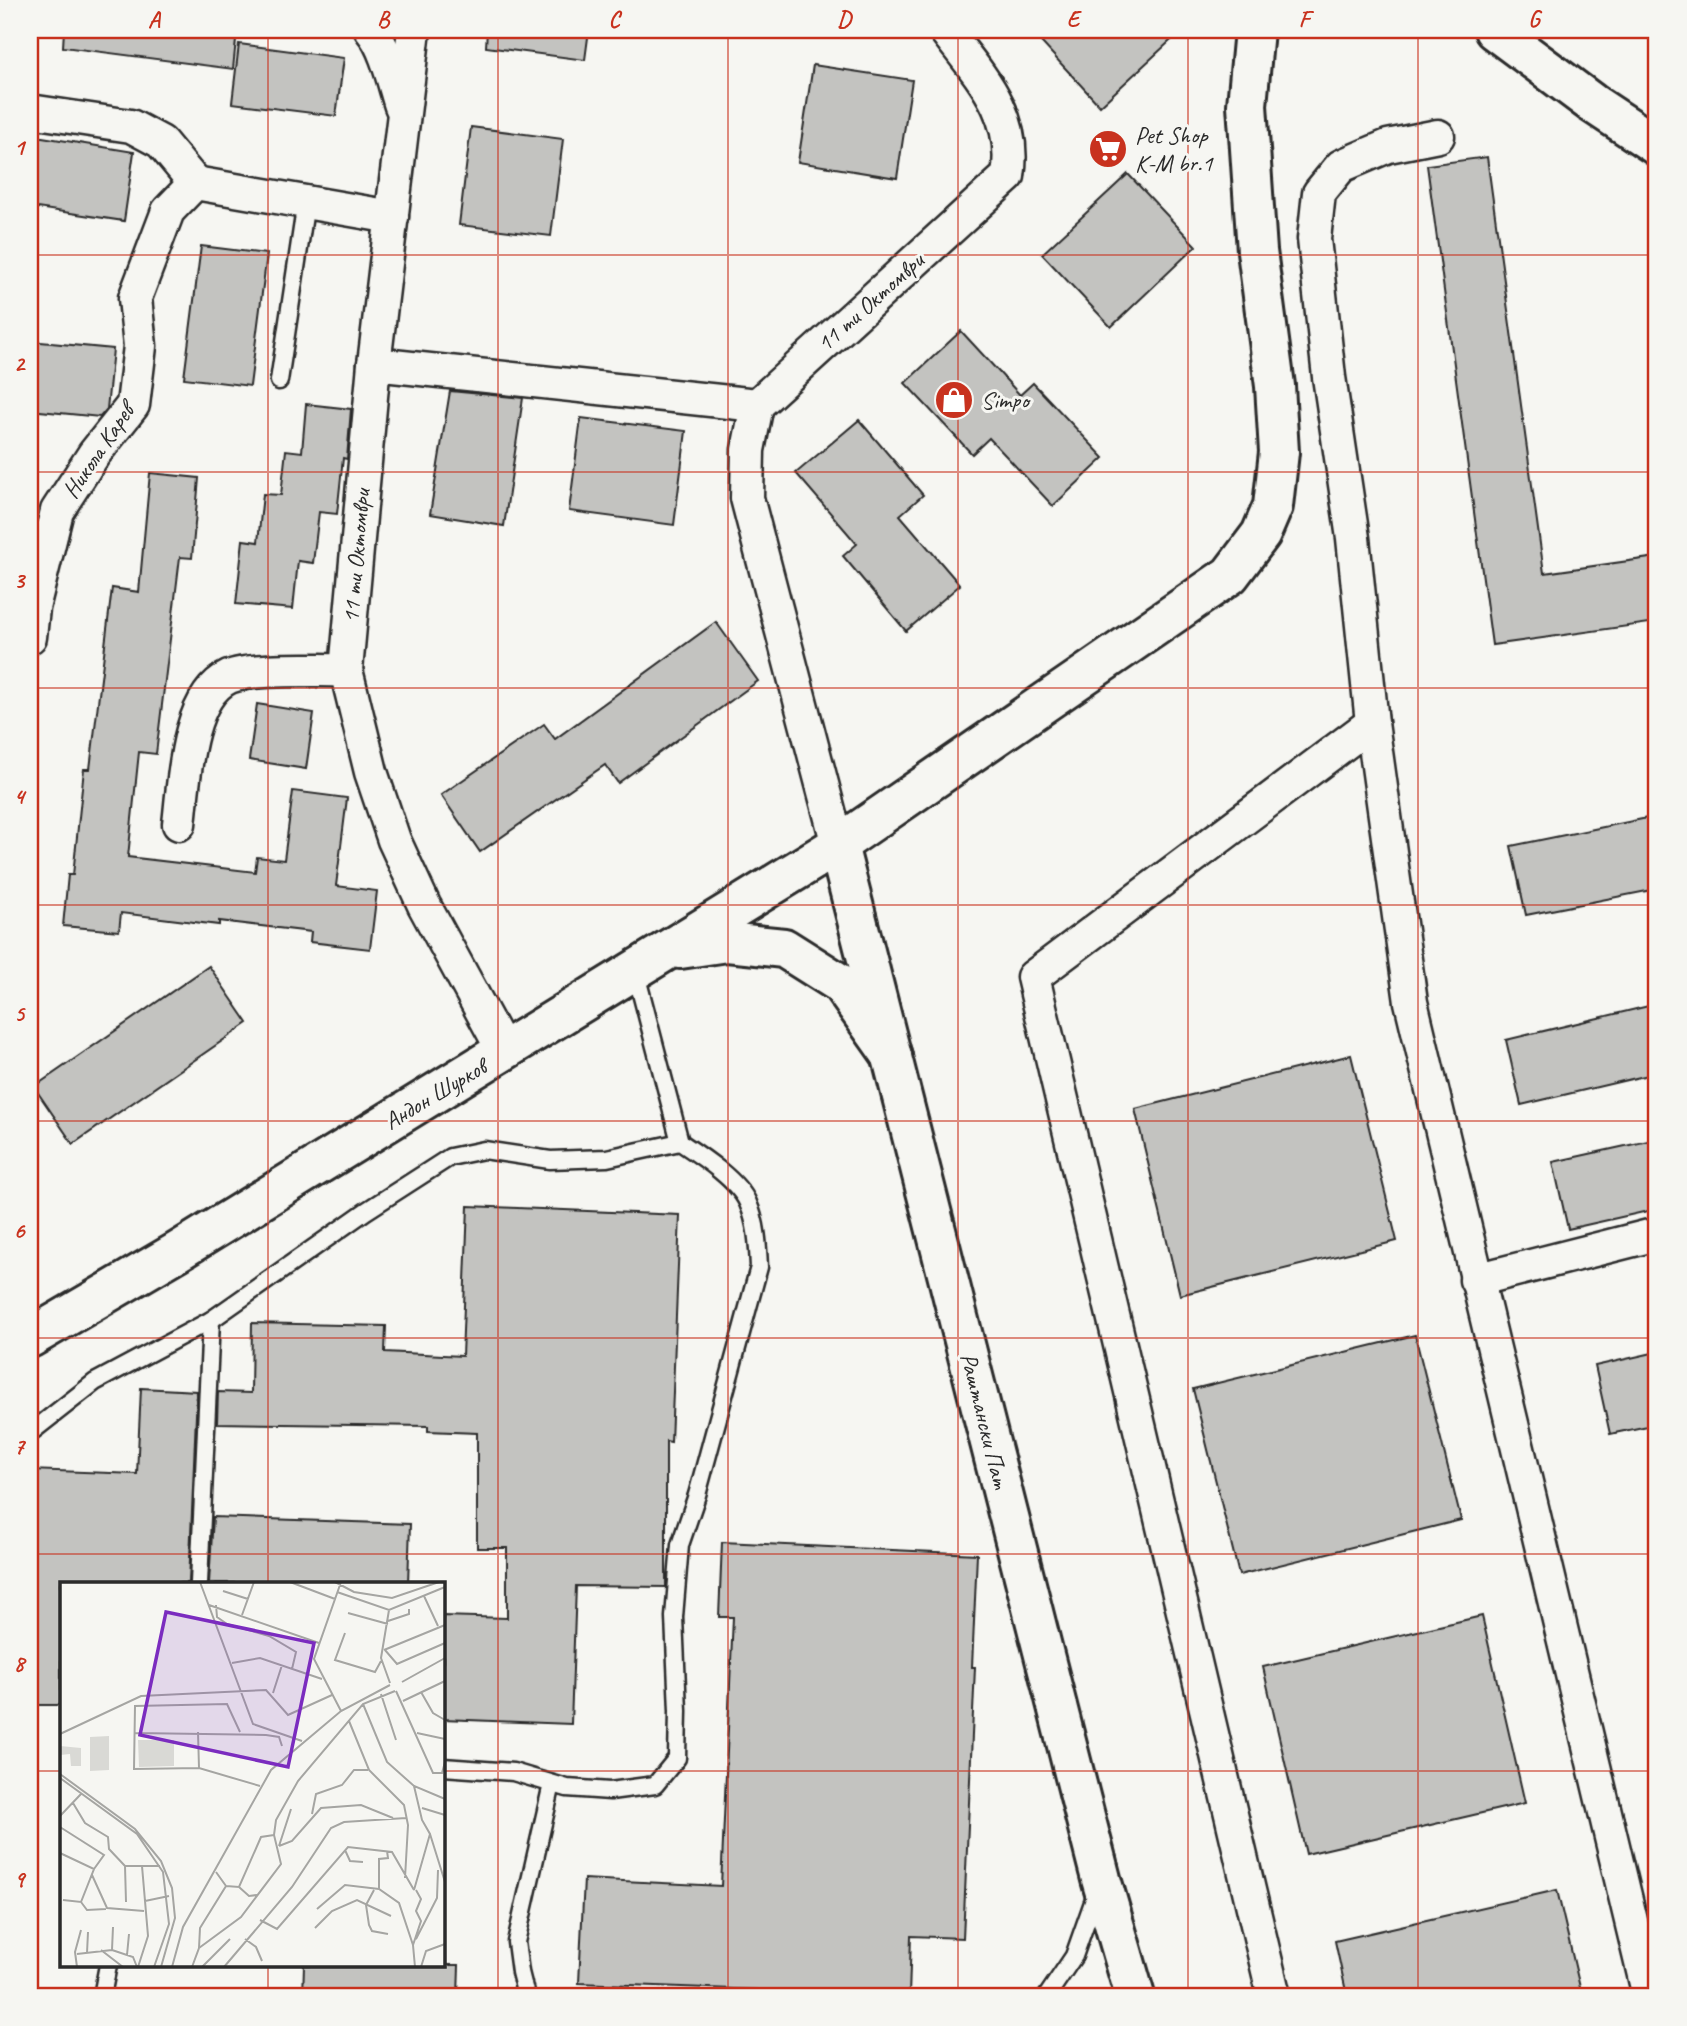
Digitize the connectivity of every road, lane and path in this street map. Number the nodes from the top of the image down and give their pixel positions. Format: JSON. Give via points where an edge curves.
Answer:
{"nodes":[{"id":1,"x":371,"y":30,"type":"edge"},
{"id":2,"x":414,"y":30,"type":"edge"},
{"id":3,"x":945,"y":30,"type":"edge"},
{"id":4,"x":1254,"y":30,"type":"edge"},
{"id":5,"x":1494,"y":30,"type":"edge"},
{"id":6,"x":30,"y":111,"type":"edge"},
{"id":7,"x":404,"y":118,"type":"junction"},
{"id":8,"x":1438,"y":136,"type":"dead end"},
{"id":9,"x":1657,"y":146,"type":"edge"},
{"id":10,"x":194,"y":183,"type":"junction"},
{"id":11,"x":306,"y":202,"type":"junction"},
{"id":12,"x":392,"y":217,"type":"junction"},
{"id":13,"x":374,"y":364,"type":"junction"},
{"id":14,"x":279,"y":381,"type":"dead end"},
{"id":15,"x":757,"y":405,"type":"junction"},
{"id":16,"x":30,"y":637,"type":"edge"},
{"id":17,"x":346,"y":670,"type":"junction"},
{"id":18,"x":1372,"y":723,"type":"junction"},
{"id":19,"x":179,"y":824,"type":"dead end"},
{"id":20,"x":838,"y":845,"type":"junction"},
{"id":21,"x":649,"y":961,"type":"junction"},
{"id":22,"x":504,"y":1052,"type":"junction"},
{"id":23,"x":892,"y":1056,"type":"junction"},
{"id":24,"x":680,"y":1142,"type":"junction"},
{"id":25,"x":1657,"y":1234,"type":"edge"},
{"id":26,"x":1476,"y":1280,"type":"junction"},
{"id":27,"x":211,"y":1320,"type":"junction"},
{"id":28,"x":30,"y":1338,"type":"edge"},
{"id":29,"x":30,"y":1433,"type":"edge"},
{"id":30,"x":199,"y":1582,"type":"edge"},
{"id":31,"x":444,"y":1767,"type":"edge"},
{"id":32,"x":552,"y":1784,"type":"junction"},
{"id":33,"x":1101,"y":1879,"type":"junction"},
{"id":34,"x":108,"y":1966,"type":"edge"},
{"id":35,"x":102,"y":1996,"type":"edge"},
{"id":36,"x":526,"y":1996,"type":"edge"},
{"id":37,"x":1048,"y":1996,"type":"edge"},
{"id":38,"x":1135,"y":1996,"type":"edge"},
{"id":39,"x":1274,"y":1996,"type":"edge"},
{"id":40,"x":1649,"y":1996,"type":"edge"}],
"edges":[{"from":1,"to":7,"type":"street","via":[[390,69]]},
{"from":2,"to":7,"type":"street","name":"11 ти Октомври"},
{"from":3,"to":15,"type":"street","name":"11 ти Октомври","via":[[993,93],[1010,136],[1008,176]]},
{"from":4,"to":20,"type":"main road","name":"Андон Шурков","via":[[1247,105],[1279,452],[1273,506],[1261,534],[1230,575]]},
{"from":5,"to":9,"type":"main road"},
{"from":6,"to":10,"type":"street","via":[[131,126],[161,142]]},
{"from":7,"to":12,"type":"street","name":"11 ти Октомври"},
{"from":8,"to":18,"type":"street","via":[[1388,146],[1341,166],[1319,193],[1314,239]]},
{"from":10,"to":11,"type":"street"},
{"from":10,"to":16,"type":"street","name":"Никола Карев","via":[[168,211],[135,298],[140,346],[133,405],[57,511]]},
{"from":11,"to":12,"type":"street"},
{"from":11,"to":14,"type":"lane"},
{"from":12,"to":13,"type":"street","name":"11 ти Октомври"},
{"from":13,"to":15,"type":"street"},
{"from":13,"to":17,"type":"street","name":"11 ти Октомври"},
{"from":15,"to":20,"type":"street","via":[[748,450],[747,498]]},
{"from":17,"to":19,"type":"street","via":[[252,673],[228,678],[205,699],[193,724]]},
{"from":17,"to":22,"type":"street","name":"11 ти Октомври","via":[[370,772],[394,840]]},
{"from":18,"to":26,"type":"street","via":[[1411,1002]]},
{"from":18,"to":39,"type":"street","via":[[1033,977]]},
{"from":20,"to":21,"type":"main road","name":"Андон Шурков"},
{"from":20,"to":23,"type":"main road","name":"Раштански Пат"},
{"from":21,"to":22,"type":"main road","name":"Андон Шурков"},
{"from":21,"to":23,"type":"main road","via":[[727,942],[785,948],[841,984]]},
{"from":21,"to":24,"type":"lane"},
{"from":22,"to":28,"type":"main road","name":"Андон Шурков"},
{"from":23,"to":33,"type":"main road","name":"Раштански Пат"},
{"from":24,"to":27,"type":"lane","via":[[607,1158],[550,1160],[484,1150],[450,1157]]},
{"from":24,"to":32,"type":"lane","via":[[716,1166],[748,1201],[757,1233],[759,1267],[680,1545],[674,1618],[677,1758],[655,1785],[610,1791]]},
{"from":25,"to":26,"type":"street"},
{"from":26,"to":40,"type":"street"},
{"from":27,"to":29,"type":"lane","via":[[95,1382]]},
{"from":27,"to":30,"type":"lane"},
{"from":31,"to":32,"type":"lane","via":[[513,1772]]},
{"from":32,"to":36,"type":"lane","via":[[516,1942]]},
{"from":33,"to":37,"type":"lane","via":[[1074,1956]]},
{"from":33,"to":38,"type":"main road","name":"Раштански Пат"},
{"from":34,"to":35,"type":"lane"}]}
